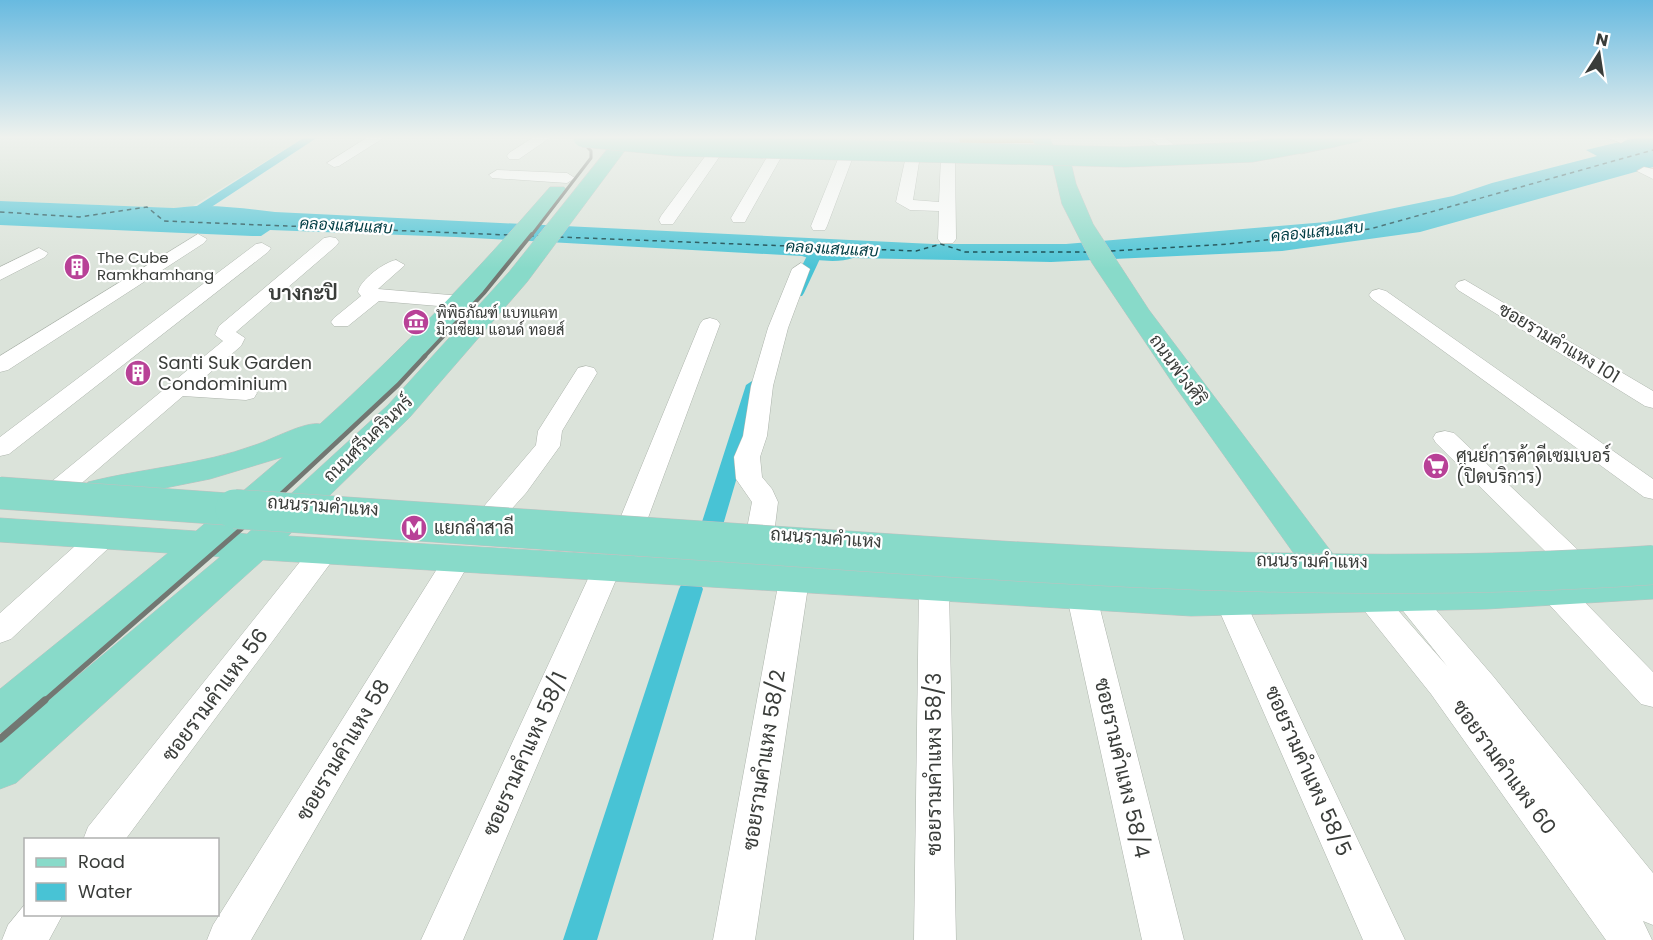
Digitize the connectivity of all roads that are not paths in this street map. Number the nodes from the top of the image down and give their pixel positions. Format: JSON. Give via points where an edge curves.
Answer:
{"nodes":[{"id":1,"x":524,"y":181,"type":"edge"},
{"id":2,"x":574,"y":181,"type":"edge"},
{"id":3,"x":695,"y":181,"type":"edge"},
{"id":4,"x":760,"y":181,"type":"edge"},
{"id":5,"x":837,"y":181,"type":"edge"},
{"id":6,"x":909,"y":181,"type":"edge"},
{"id":7,"x":949,"y":181,"type":"edge"},
{"id":8,"x":1068,"y":181,"type":"edge"},
{"id":9,"x":567,"y":190,"type":"junction"},
{"id":10,"x":946,"y":207,"type":"junction"},
{"id":11,"x":739,"y":218,"type":"dead end"},
{"id":12,"x":667,"y":220,"type":"dead end"},
{"id":13,"x":819,"y":226,"type":"dead end"},
{"id":14,"x":198,"y":239,"type":"dead end"},
{"id":15,"x":947,"y":239,"type":"dead end"},
{"id":16,"x":330,"y":243,"type":"dead end"},
{"id":17,"x":262,"y":248,"type":"dead end"},
{"id":18,"x":39,"y":253,"type":"dead end"},
{"id":19,"x":396,"y":265,"type":"dead end"},
{"id":20,"x":801,"y":269,"type":"dead end"},
{"id":21,"x":0,"y":274,"type":"edge"},
{"id":22,"x":1465,"y":286,"type":"dead end"},
{"id":23,"x":205,"y":293,"type":"junction"},
{"id":24,"x":268,"y":294,"type":"junction"},
{"id":25,"x":375,"y":295,"type":"junction"},
{"id":26,"x":1379,"y":295,"type":"dead end"},
{"id":27,"x":462,"y":302,"type":"junction"},
{"id":28,"x":341,"y":322,"type":"dead end"},
{"id":29,"x":710,"y":324,"type":"dead end"},
{"id":30,"x":0,"y":365,"type":"edge"},
{"id":31,"x":586,"y":373,"type":"dead end"},
{"id":32,"x":177,"y":389,"type":"junction"},
{"id":33,"x":246,"y":393,"type":"dead end"},
{"id":34,"x":1653,"y":401,"type":"edge"},
{"id":35,"x":356,"y":408,"type":"junction"},
{"id":36,"x":1445,"y":438,"type":"dead end"},
{"id":37,"x":0,"y":449,"type":"edge"},
{"id":38,"x":345,"y":462,"type":"junction"},
{"id":39,"x":0,"y":483,"type":"edge"},
{"id":40,"x":60,"y":488,"type":"junction"},
{"id":41,"x":100,"y":490,"type":"junction"},
{"id":42,"x":1653,"y":490,"type":"edge"},
{"id":43,"x":0,"y":493,"type":"edge"},
{"id":44,"x":253,"y":501,"type":"junction"},
{"id":45,"x":298,"y":506,"type":"junction"},
{"id":46,"x":354,"y":509,"type":"junction"},
{"id":47,"x":0,"y":510,"type":"edge"},
{"id":48,"x":488,"y":518,"type":"junction"},
{"id":49,"x":631,"y":526,"type":"junction"},
{"id":50,"x":0,"y":530,"type":"edge"},
{"id":51,"x":760,"y":534,"type":"junction"},
{"id":52,"x":104,"y":536,"type":"junction"},
{"id":53,"x":205,"y":542,"type":"junction"},
{"id":54,"x":256,"y":546,"type":"junction"},
{"id":55,"x":1653,"y":548,"type":"edge"},
{"id":56,"x":325,"y":550,"type":"junction"},
{"id":57,"x":1567,"y":556,"type":"junction"},
{"id":58,"x":457,"y":560,"type":"junction"},
{"id":59,"x":1320,"y":563,"type":"junction"},
{"id":60,"x":1653,"y":565,"type":"edge"},
{"id":61,"x":607,"y":568,"type":"junction"},
{"id":62,"x":794,"y":580,"type":"junction"},
{"id":63,"x":1653,"y":585,"type":"edge"},
{"id":64,"x":1380,"y":586,"type":"junction"},
{"id":65,"x":934,"y":588,"type":"junction"},
{"id":66,"x":1082,"y":588,"type":"junction"},
{"id":67,"x":1556,"y":592,"type":"junction"},
{"id":68,"x":1290,"y":598,"type":"junction"},
{"id":69,"x":1231,"y":603,"type":"junction"},
{"id":70,"x":0,"y":631,"type":"edge"},
{"id":71,"x":1443,"y":685,"type":"junction"},
{"id":72,"x":1481,"y":685,"type":"junction"},
{"id":73,"x":1653,"y":694,"type":"edge"},
{"id":74,"x":0,"y":715,"type":"edge"},
{"id":75,"x":0,"y":769,"type":"edge"},
{"id":76,"x":104,"y":838,"type":"edge"},
{"id":77,"x":1653,"y":905,"type":"edge"},
{"id":78,"x":42,"y":916,"type":"edge"},
{"id":79,"x":23,"y":940,"type":"edge"},
{"id":80,"x":228,"y":940,"type":"edge"},
{"id":81,"x":442,"y":940,"type":"edge"},
{"id":82,"x":734,"y":940,"type":"edge"},
{"id":83,"x":934,"y":940,"type":"edge"},
{"id":84,"x":1162,"y":940,"type":"edge"},
{"id":85,"x":1384,"y":940,"type":"edge"},
{"id":86,"x":1631,"y":940,"type":"edge"}],
"edges":[{"from":1,"to":9,"type":"street"},
{"from":2,"to":9,"type":"main road","name":"ถนนศรีนครินทร์"},
{"from":3,"to":12,"type":"street"},
{"from":4,"to":11,"type":"street"},
{"from":5,"to":13,"type":"street"},
{"from":6,"to":10,"type":"street","via":[[905,204]]},
{"from":7,"to":10,"type":"street"},
{"from":8,"to":59,"type":"main road","name":"ถนนพ่วงศิริ","via":[[1097,252],[1165,352]]},
{"from":9,"to":27,"type":"main road","name":"ถนนศรีนครินทร์"},
{"from":9,"to":38,"type":"main road","name":"ถนนศรีนครินทร์","via":[[518,277],[442,366]]},
{"from":10,"to":15,"type":"street"},
{"from":14,"to":30,"type":"street"},
{"from":16,"to":24,"type":"street"},
{"from":17,"to":23,"type":"street"},
{"from":18,"to":21,"type":"street"},
{"from":19,"to":25,"type":"street","via":[[368,288]]},
{"from":20,"to":51,"type":"street","via":[[778,328],[747,458],[749,479],[765,502]]},
{"from":22,"to":34,"type":"street","name":"ซอยรามคำแหง 101"},
{"from":23,"to":24,"type":"street"},
{"from":23,"to":37,"type":"street"},
{"from":24,"to":32,"type":"street","via":[[223,332],[235,338],[234,342]]},
{"from":25,"to":27,"type":"street"},
{"from":25,"to":28,"type":"street"},
{"from":26,"to":42,"type":"street"},
{"from":27,"to":35,"type":"main road","name":"ถนนศรีนครินทร์"},
{"from":29,"to":49,"type":"street"},
{"from":31,"to":48,"type":"street","via":[[550,431],[548,446]]},
{"from":32,"to":33,"type":"street"},
{"from":32,"to":40,"type":"street"},
{"from":35,"to":41,"type":"main road","via":[[299,440],[244,462]]},
{"from":35,"to":44,"type":"main road","name":"ถนนศรีนครินทร์"},
{"from":36,"to":57,"type":"street"},
{"from":38,"to":45,"type":"main road","name":"ถนนศรีนครินทร์"},
{"from":38,"to":46,"type":"main road","via":[[337,490]]},
{"from":39,"to":40,"type":"main road","name":"ถนนรามคำแหง"},
{"from":40,"to":41,"type":"main road","name":"ถนนรามคำแหง"},
{"from":41,"to":44,"type":"main road","name":"ถนนรามคำแหง"},
{"from":43,"to":60,"type":"main road","name":"ถนนรามคำแหง","bridge":true,"via":[[1172,570],[1456,576]]},
{"from":44,"to":45,"type":"main road","name":"ถนนรามคำแหง"},
{"from":44,"to":53,"type":"main road","name":"ถนนศรีนครินทร์"},
{"from":45,"to":46,"type":"main road","name":"ถนนรามคำแหง"},
{"from":45,"to":54,"type":"main road","name":"ถนนศรีนครินทร์"},
{"from":46,"to":48,"type":"main road","name":"ถนนรามคำแหง"},
{"from":47,"to":66,"type":"main road","name":"ถนนรามคำแหง"},
{"from":48,"to":49,"type":"main road","name":"ถนนรามคำแหง"},
{"from":49,"to":51,"type":"main road","name":"ถนนรามคำแหง"},
{"from":50,"to":52,"type":"main road","name":"ถนนรามคำแหง"},
{"from":51,"to":59,"type":"main road","name":"ถนนรามคำแหง"},
{"from":52,"to":53,"type":"main road","name":"ถนนรามคำแหง"},
{"from":52,"to":70,"type":"street"},
{"from":53,"to":54,"type":"main road","name":"ถนนรามคำแหง"},
{"from":53,"to":74,"type":"main road","name":"ถนนศรีนครินทร์"},
{"from":54,"to":56,"type":"main road","name":"ถนนรามคำแหง"},
{"from":54,"to":75,"type":"main road","name":"ถนนศรีนครินทร์"},
{"from":55,"to":57,"type":"main road","name":"ถนนรามคำแหง"},
{"from":56,"to":58,"type":"main road","name":"ถนนรามคำแหง"},
{"from":56,"to":76,"type":"street","name":"ซอยรามคำแหง 56"},
{"from":57,"to":64,"type":"main road","name":"ถนนรามคำแหง","via":[[1478,562]]},
{"from":58,"to":61,"type":"main road","name":"ถนนรามคำแหง"},
{"from":58,"to":80,"type":"street","name":"ซอยรามคำแหง 58"},
{"from":59,"to":64,"type":"main road","name":"ถนนพ่วงศิริ"},
{"from":61,"to":62,"type":"main road","name":"ถนนรามคำแหง"},
{"from":61,"to":81,"type":"street","name":"ซอยรามคำแหง 58/1"},
{"from":62,"to":65,"type":"main road","name":"ถนนรามคำแหง"},
{"from":62,"to":82,"type":"street","name":"ซอยรามคำแหง 58/2"},
{"from":63,"to":67,"type":"main road","name":"ถนนรามคำแหง"},
{"from":64,"to":67,"type":"main road","name":"ถนนรามคำแหง"},
{"from":64,"to":68,"type":"main road","name":"ถนนรามคำแหง"},
{"from":64,"to":71,"type":"street","name":"ซอยรามคำแหง 60"},
{"from":64,"to":72,"type":"street","name":"ซอยรามคำแหง 60"},
{"from":65,"to":66,"type":"main road","name":"ถนนรามคำแหง"},
{"from":65,"to":83,"type":"street","name":"ซอยรามคำแหง 58/3"},
{"from":66,"to":68,"type":"main road","name":"ถนนรามคำแหง","via":[[1198,587]]},
{"from":66,"to":69,"type":"main road","name":"ถนนรามคำแหง"},
{"from":66,"to":84,"type":"street","name":"ซอยรามคำแหง 58/4"},
{"from":67,"to":73,"type":"street"},
{"from":68,"to":69,"type":"main road","name":"ถนนรามคำแหง"},
{"from":69,"to":85,"type":"street","name":"ซอยรามคำแหง 58/5"},
{"from":71,"to":72,"type":"street"},
{"from":71,"to":86,"type":"street","name":"ซอยรามคำแหง 60"},
{"from":72,"to":77,"type":"street","name":"ซอยรามคำแหง 60"},
{"from":78,"to":79,"type":"street"}]}
